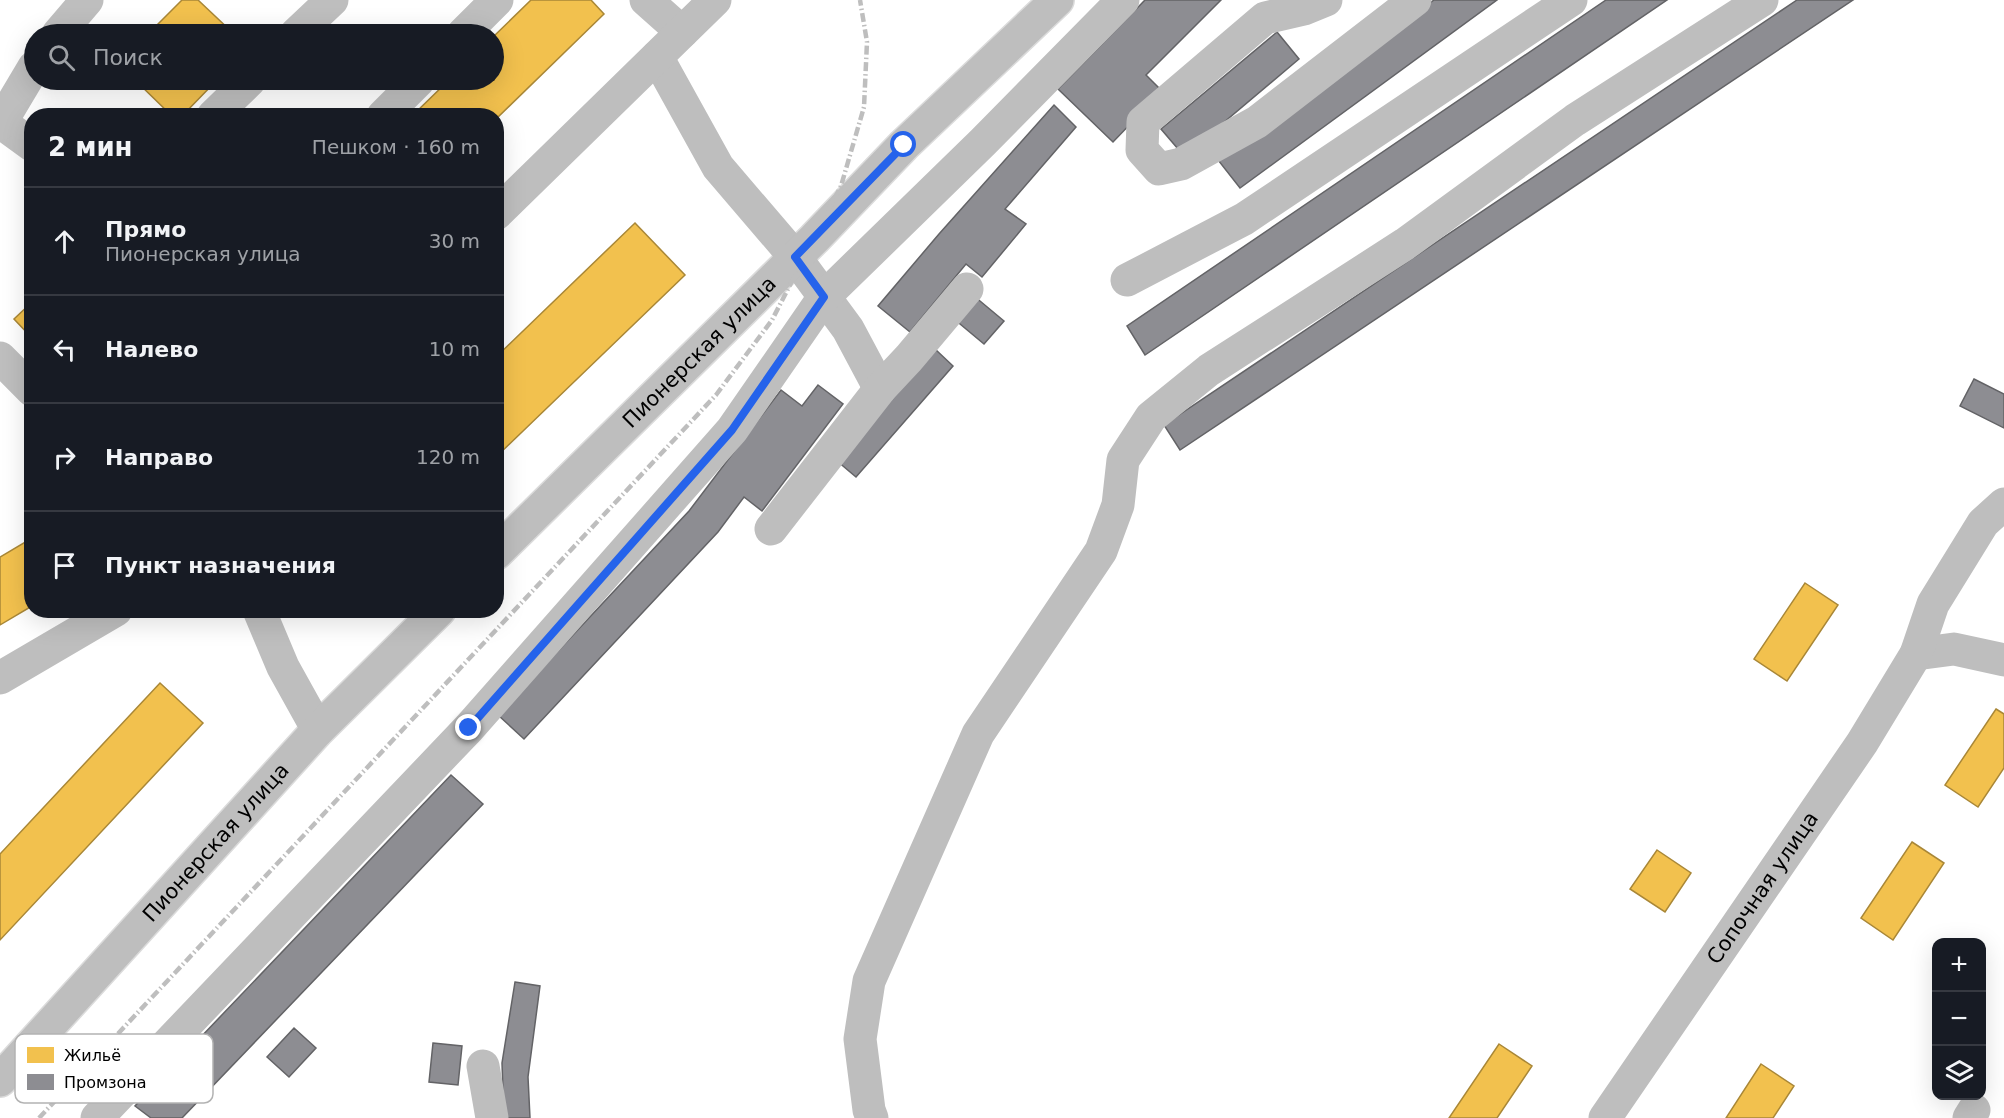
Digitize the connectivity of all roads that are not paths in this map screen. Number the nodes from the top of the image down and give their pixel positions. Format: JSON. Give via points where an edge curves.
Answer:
{"nodes":[{"id":1,"x":87,"y":0,"type":"edge"},
{"id":2,"x":332,"y":0,"type":"edge"},
{"id":3,"x":497,"y":0,"type":"edge"},
{"id":4,"x":646,"y":0,"type":"edge"},
{"id":5,"x":715,"y":0,"type":"edge"},
{"id":6,"x":1058,"y":0,"type":"edge"},
{"id":7,"x":1123,"y":0,"type":"edge"},
{"id":8,"x":1326,"y":0,"type":"edge"},
{"id":9,"x":1414,"y":0,"type":"edge"},
{"id":10,"x":1571,"y":0,"type":"edge"},
{"id":11,"x":1762,"y":0,"type":"edge"},
{"id":12,"x":67,"y":24,"type":"edge"},
{"id":13,"x":307,"y":24,"type":"edge"},
{"id":14,"x":473,"y":24,"type":"edge"},
{"id":15,"x":682,"y":32,"type":"junction"},
{"id":16,"x":657,"y":57,"type":"junction"},
{"id":17,"x":24,"y":84,"type":"edge"},
{"id":18,"x":240,"y":90,"type":"edge"},
{"id":19,"x":409,"y":90,"type":"edge"},
{"id":20,"x":221,"y":108,"type":"edge"},
{"id":21,"x":391,"y":108,"type":"edge"},
{"id":22,"x":0,"y":122,"type":"edge"},
{"id":23,"x":24,"y":139,"type":"edge"},
{"id":24,"x":504,"y":206,"type":"edge"},
{"id":25,"x":795,"y":257,"type":"junction"},
{"id":26,"x":1127,"y":280,"type":"dead end"},
{"id":27,"x":967,"y":289,"type":"dead end"},
{"id":28,"x":824,"y":297,"type":"junction"},
{"id":29,"x":0,"y":358,"type":"edge"},
{"id":30,"x":24,"y":382,"type":"edge"},
{"id":31,"x":880,"y":389,"type":"junction"},
{"id":32,"x":2004,"y":504,"type":"edge"},
{"id":33,"x":771,"y":529,"type":"dead end"},
{"id":34,"x":504,"y":545,"type":"edge"},
{"id":35,"x":102,"y":618,"type":"edge"},
{"id":36,"x":262,"y":618,"type":"edge"},
{"id":37,"x":431,"y":618,"type":"edge"},
{"id":38,"x":1916,"y":654,"type":"junction"},
{"id":39,"x":2004,"y":660,"type":"edge"},
{"id":40,"x":0,"y":678,"type":"edge"},
{"id":41,"x":318,"y":730,"type":"junction"},
{"id":42,"x":42,"y":1034,"type":"edge"},
{"id":43,"x":177,"y":1034,"type":"edge"},
{"id":44,"x":15,"y":1063,"type":"edge"},
{"id":45,"x":483,"y":1066,"type":"dead end"},
{"id":46,"x":0,"y":1080,"type":"edge"},
{"id":47,"x":111,"y":1103,"type":"edge"},
{"id":48,"x":97,"y":1118,"type":"edge"},
{"id":49,"x":492,"y":1118,"type":"edge"},
{"id":50,"x":872,"y":1118,"type":"edge"},
{"id":51,"x":1605,"y":1118,"type":"edge"}],
"edges":[{"from":1,"to":12,"type":"main road"},
{"from":2,"to":13,"type":"main road"},
{"from":3,"to":14,"type":"main road"},
{"from":4,"to":15,"type":"main road"},
{"from":5,"to":15,"type":"main road"},
{"from":6,"to":25,"type":"main road","name":"Пионерская улица","via":[[904,145]]},
{"from":7,"to":28,"type":"main road"},
{"from":8,"to":9,"type":"main road","via":[[1265,18],[1143,122],[1142,150],[1160,169],[1191,159],[1257,122]]},
{"from":10,"to":26,"type":"main road","via":[[1244,219]]},
{"from":11,"to":50,"type":"main road","via":[[1575,120],[1405,244],[1209,370],[1151,417],[1124,460],[1118,505],[1101,551],[978,734],[869,981],[860,1039]]},
{"from":15,"to":16,"type":"main road"},
{"from":16,"to":24,"type":"main road"},
{"from":16,"to":25,"type":"main road","via":[[718,167]]},
{"from":17,"to":22,"type":"main road"},
{"from":18,"to":20,"type":"main road"},
{"from":19,"to":21,"type":"main road"},
{"from":22,"to":23,"type":"main road"},
{"from":25,"to":28,"type":"main road"},
{"from":25,"to":34,"type":"main road","name":"Пионерская улица"},
{"from":27,"to":31,"type":"main road"},
{"from":28,"to":31,"type":"main road","via":[[848,329]]},
{"from":28,"to":43,"type":"main road","via":[[732,430],[469,728]]},
{"from":29,"to":30,"type":"main road"},
{"from":31,"to":33,"type":"main road"},
{"from":32,"to":38,"type":"main road","name":"Сопочная улица","via":[[1983,523],[1933,604]]},
{"from":35,"to":40,"type":"main road"},
{"from":36,"to":41,"type":"main road","via":[[283,667]]},
{"from":37,"to":41,"type":"main road","name":"Пионерская улица"},
{"from":38,"to":39,"type":"main road","via":[[1954,649]]},
{"from":38,"to":51,"type":"main road","name":"Сопочная улица","via":[[1862,743]]},
{"from":41,"to":42,"type":"main road","name":"Пионерская улица"},
{"from":44,"to":46,"type":"main road","name":"Пионерская улица"},
{"from":45,"to":49,"type":"main road"},
{"from":47,"to":48,"type":"main road"}]}
